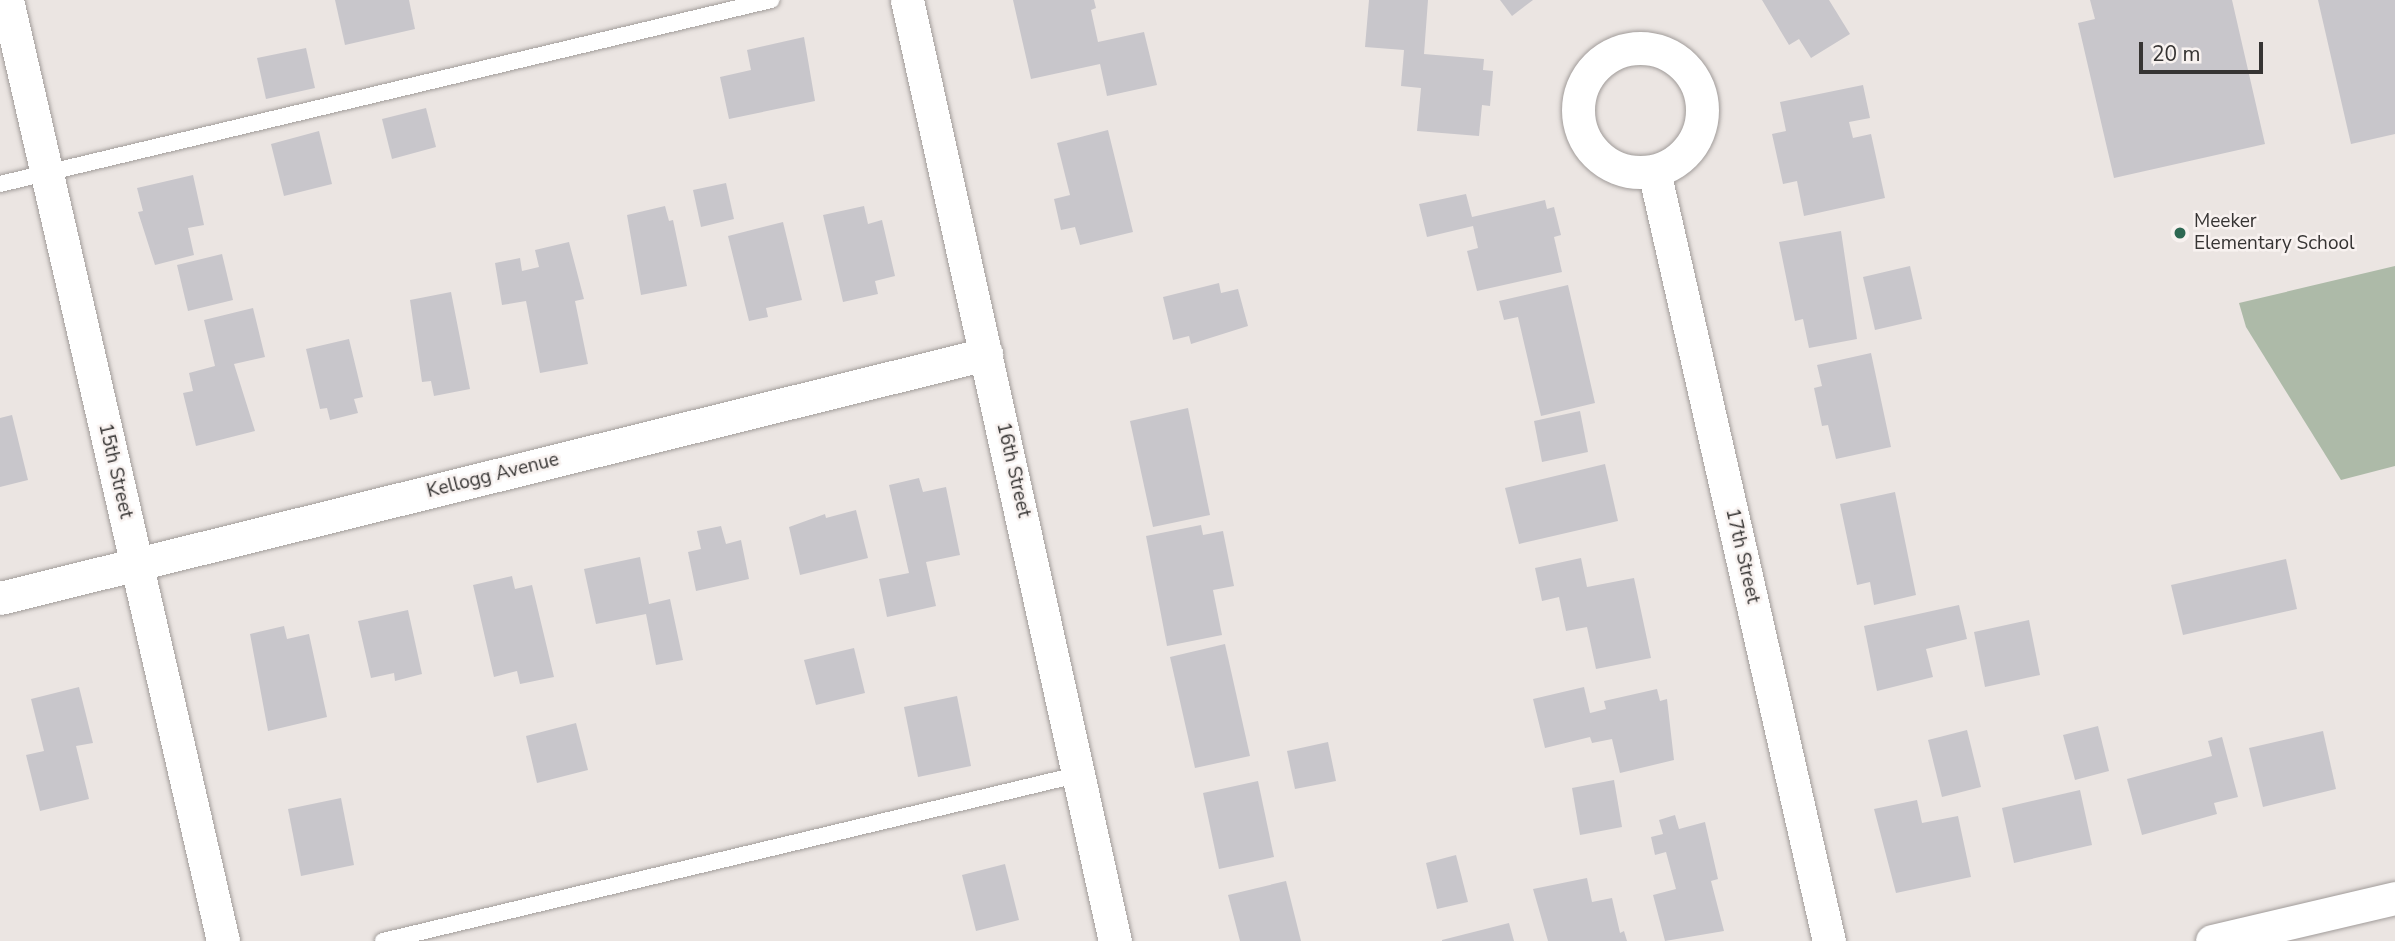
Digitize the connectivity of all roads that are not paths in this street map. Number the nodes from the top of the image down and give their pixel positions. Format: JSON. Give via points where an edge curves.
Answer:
{"nodes":[{"id":1,"x":7,"y":0,"type":"edge"},
{"id":2,"x":771,"y":0,"type":"edge"},
{"id":3,"x":907,"y":0,"type":"edge"},
{"id":4,"x":1654,"y":171,"type":"dead end"},
{"id":5,"x":47,"y":173,"type":"junction"},
{"id":6,"x":0,"y":184,"type":"edge"},
{"id":7,"x":986,"y":354,"type":"junction"},
{"id":8,"x":136,"y":565,"type":"junction"},
{"id":9,"x":0,"y":598,"type":"edge"},
{"id":10,"x":1081,"y":774,"type":"junction"},
{"id":11,"x":2395,"y":898,"type":"edge"},
{"id":12,"x":223,"y":941,"type":"edge"},
{"id":13,"x":383,"y":941,"type":"edge"},
{"id":14,"x":1115,"y":941,"type":"edge"},
{"id":15,"x":1829,"y":941,"type":"edge"},
{"id":16,"x":2212,"y":941,"type":"edge"}],
"edges":[{"from":1,"to":5,"type":"street","name":"15th Street"},
{"from":2,"to":5,"type":"lane"},
{"from":3,"to":7,"type":"street","name":"16th Street"},
{"from":4,"to":15,"type":"street","name":"17th Street"},
{"from":5,"to":6,"type":"lane"},
{"from":5,"to":8,"type":"street","name":"15th Street"},
{"from":7,"to":8,"type":"street","name":"Kellogg Avenue"},
{"from":7,"to":10,"type":"street","name":"16th Street"},
{"from":8,"to":9,"type":"street","name":"Kellogg Avenue"},
{"from":8,"to":12,"type":"street","name":"15th Street"},
{"from":10,"to":13,"type":"lane"},
{"from":10,"to":14,"type":"street","name":"16th Street"},
{"from":11,"to":16,"type":"street"}]}
